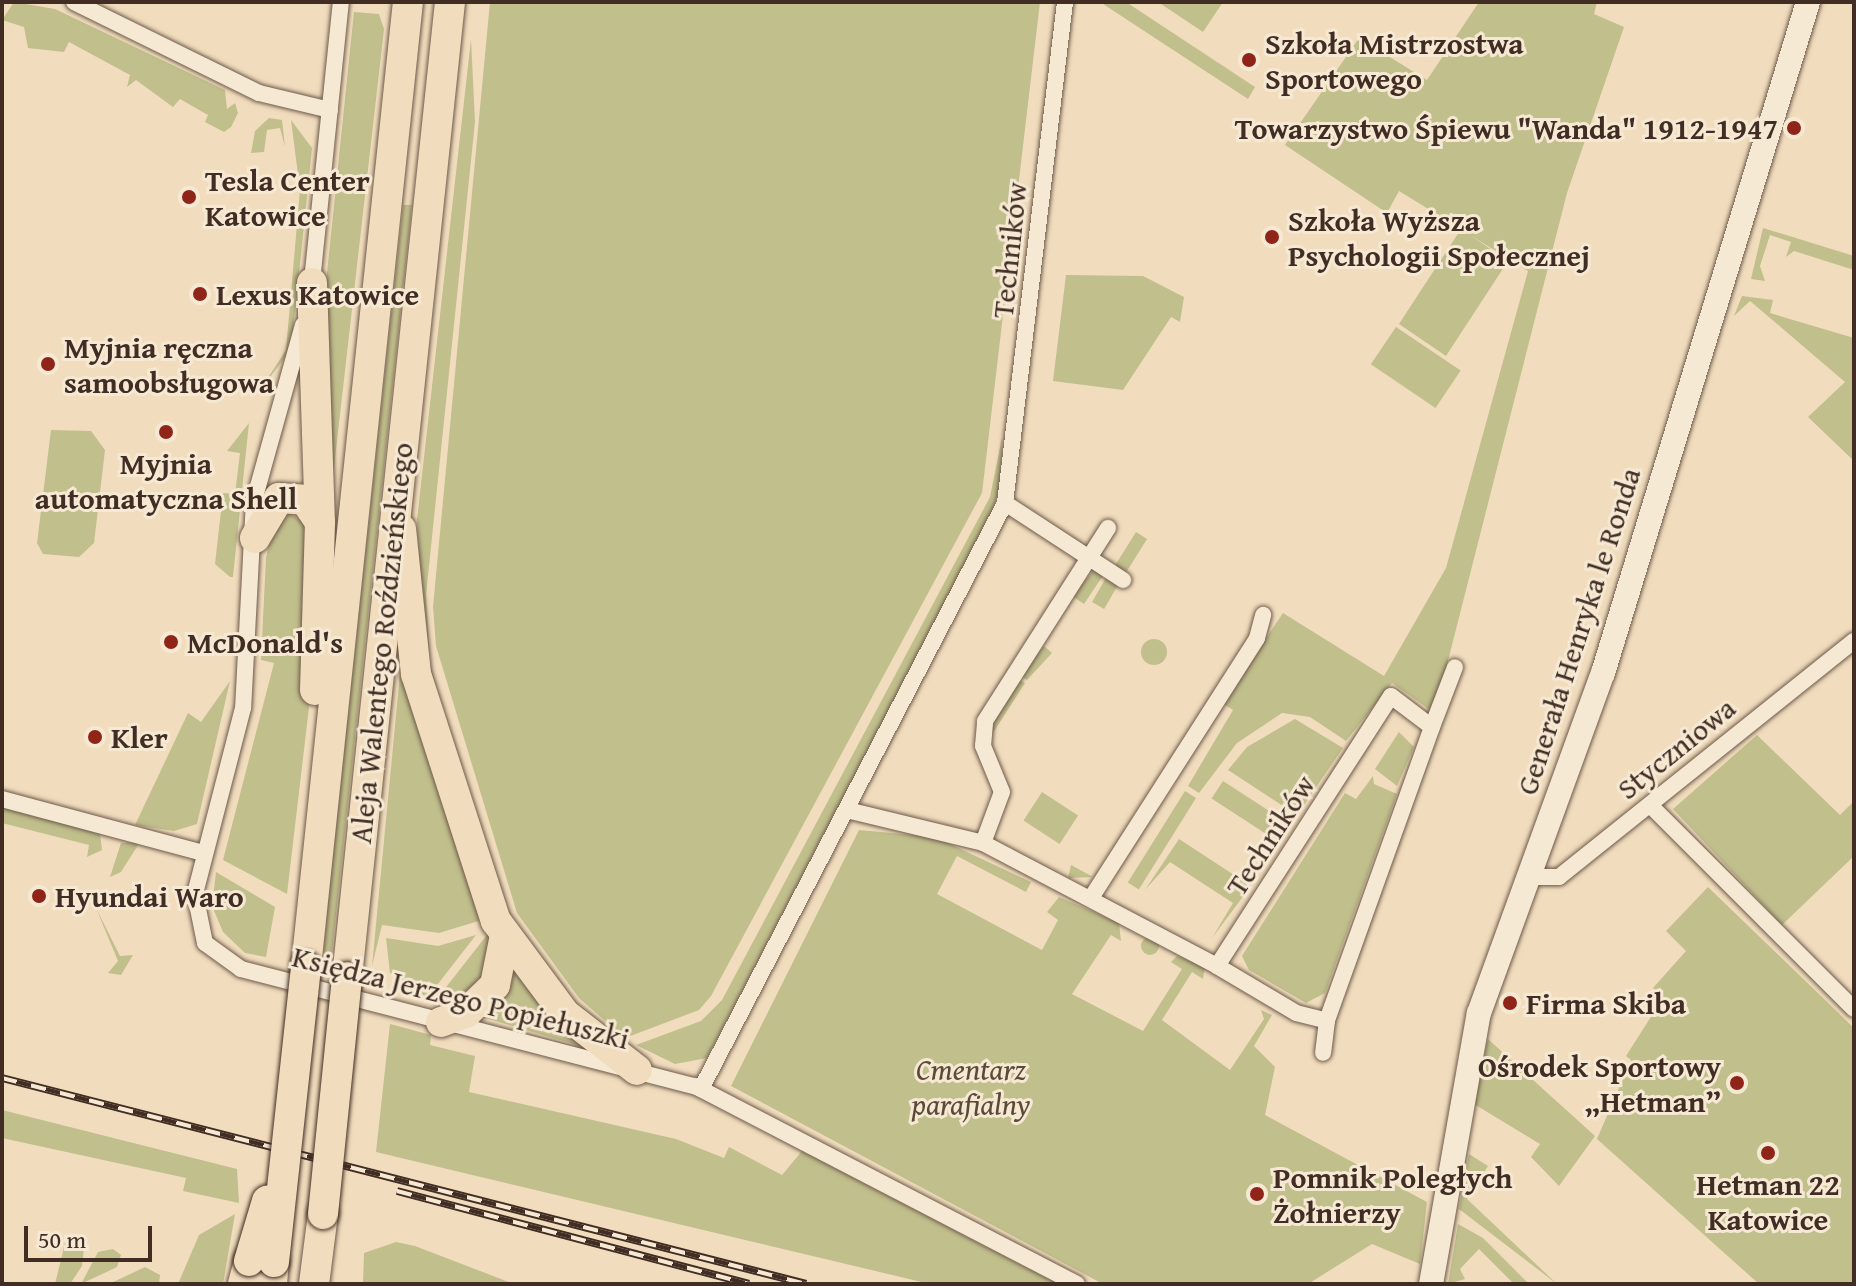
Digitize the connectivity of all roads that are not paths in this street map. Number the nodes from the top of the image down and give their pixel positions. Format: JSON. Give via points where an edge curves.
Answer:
{"nodes":[{"id":1,"x":74,"y":2,"type":"edge"},
{"id":2,"x":341,"y":2,"type":"edge"},
{"id":3,"x":408,"y":2,"type":"edge"},
{"id":4,"x":450,"y":2,"type":"edge"},
{"id":5,"x":1065,"y":2,"type":"edge"},
{"id":6,"x":1808,"y":2,"type":"edge"},
{"id":7,"x":330,"y":110,"type":"junction"},
{"id":8,"x":312,"y":283,"type":"junction"},
{"id":9,"x":1005,"y":503,"type":"junction"},
{"id":10,"x":395,"y":507,"type":"junction"},
{"id":11,"x":320,"y":522,"type":"junction"},
{"id":12,"x":1108,"y":528,"type":"dead end"},
{"id":13,"x":255,"y":538,"type":"junction"},
{"id":14,"x":1088,"y":558,"type":"junction"},
{"id":15,"x":1123,"y":580,"type":"dead end"},
{"id":16,"x":1263,"y":615,"type":"dead end"},
{"id":17,"x":1854,"y":641,"type":"edge"},
{"id":18,"x":1455,"y":667,"type":"dead end"},
{"id":19,"x":1432,"y":727,"type":"junction"},
{"id":20,"x":2,"y":799,"type":"edge"},
{"id":21,"x":1650,"y":805,"type":"junction"},
{"id":22,"x":847,"y":810,"type":"junction"},
{"id":23,"x":983,"y":843,"type":"junction"},
{"id":24,"x":203,"y":853,"type":"junction"},
{"id":25,"x":316,"y":867,"type":"junction"},
{"id":26,"x":1527,"y":877,"type":"junction"},
{"id":27,"x":1091,"y":898,"type":"junction"},
{"id":28,"x":504,"y":940,"type":"junction"},
{"id":29,"x":1217,"y":966,"type":"junction"},
{"id":30,"x":1854,"y":1009,"type":"edge"},
{"id":31,"x":1327,"y":1021,"type":"junction"},
{"id":32,"x":441,"y":1022,"type":"junction"},
{"id":33,"x":1323,"y":1053,"type":"dead end"},
{"id":34,"x":637,"y":1070,"type":"junction"},
{"id":35,"x":701,"y":1089,"type":"junction"},
{"id":36,"x":260,"y":1273,"type":"edge"},
{"id":37,"x":322,"y":1277,"type":"edge"},
{"id":38,"x":1077,"y":1284,"type":"edge"},
{"id":39,"x":1431,"y":1284,"type":"edge"}],
"edges":[{"from":1,"to":7,"type":"street","via":[[259,93]]},
{"from":2,"to":7,"type":"street"},
{"from":3,"to":25,"type":"highway","name":"Aleja Walentego Roździeńskiego"},
{"from":4,"to":10,"type":"highway","name":"Aleja Walentego Roździeńskiego"},
{"from":5,"to":9,"type":"street","name":"Techników"},
{"from":6,"to":26,"type":"street","name":"Generała Henryka le Ronda","via":[[1599,685]]},
{"from":7,"to":8,"type":"street"},
{"from":8,"to":11,"type":"highway"},
{"from":8,"to":13,"type":"street","via":[[254,500]]},
{"from":9,"to":14,"type":"street"},
{"from":9,"to":22,"type":"street","name":"Techników"},
{"from":10,"to":28,"type":"highway","via":[[410,558],[416,674]]},
{"from":10,"to":37,"type":"highway","name":"Aleja Walentego Roździeńskiego","bridge":true,"via":[[323,1214]]},
{"from":11,"to":13,"type":"highway","via":[[305,500],[279,498]]},
{"from":11,"to":25,"type":"highway","via":[[307,772]]},
{"from":12,"to":14,"type":"street"},
{"from":13,"to":24,"type":"street","name":"Księdza Jerzego Popiełuszki","via":[[243,708]]},
{"from":14,"to":15,"type":"street"},
{"from":14,"to":23,"type":"street","via":[[985,721],[983,746],[1002,792]]},
{"from":16,"to":27,"type":"street","via":[[1257,638]]},
{"from":17,"to":21,"type":"street","name":"Styczniowa"},
{"from":18,"to":19,"type":"street"},
{"from":19,"to":29,"type":"street","name":"Techników","via":[[1391,696]]},
{"from":19,"to":31,"type":"street"},
{"from":20,"to":24,"type":"street"},
{"from":21,"to":26,"type":"street","name":"Styczniowa","via":[[1559,877]]},
{"from":21,"to":30,"type":"street"},
{"from":22,"to":23,"type":"street","via":[[937,826]]},
{"from":22,"to":35,"type":"street","name":"Techników"},
{"from":23,"to":27,"type":"street"},
{"from":24,"to":32,"type":"street","name":"Księdza Jerzego Popiełuszki","via":[[195,917],[222,959]]},
{"from":25,"to":36,"type":"highway","name":"Aleja Walentego Roździeńskiego","bridge":true,"via":[[287,1134]]},
{"from":26,"to":39,"type":"street","name":"Generała Henryka le Ronda","via":[[1468,1055]]},
{"from":27,"to":29,"type":"street"},
{"from":28,"to":32,"type":"highway","via":[[495,985],[466,1013]]},
{"from":28,"to":34,"type":"highway","via":[[565,1014]]},
{"from":29,"to":31,"type":"street","via":[[1296,1013]]},
{"from":31,"to":33,"type":"street"},
{"from":32,"to":34,"type":"street","name":"Księdza Jerzego Popiełuszki"},
{"from":34,"to":35,"type":"street","name":"Księdza Jerzego Popiełuszki"},
{"from":35,"to":38,"type":"street","name":"Księdza Jerzego Popiełuszki"}]}
